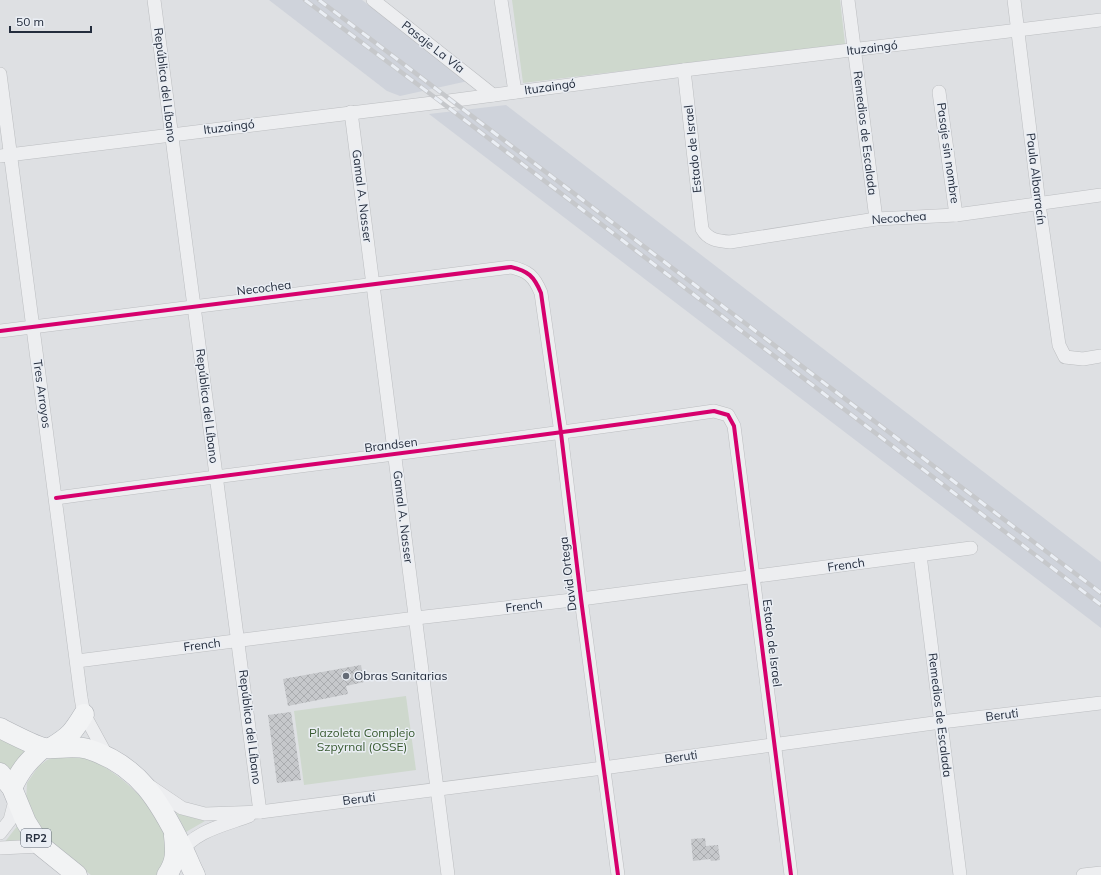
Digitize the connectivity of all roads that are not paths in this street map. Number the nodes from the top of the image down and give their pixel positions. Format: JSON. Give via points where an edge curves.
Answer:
{"nodes":[{"id":1,"x":154,"y":0,"type":"edge"},
{"id":2,"x":373,"y":0,"type":"edge"},
{"id":3,"x":501,"y":0,"type":"edge"},
{"id":4,"x":848,"y":0,"type":"edge"},
{"id":5,"x":1014,"y":0,"type":"edge"},
{"id":6,"x":1101,"y":20,"type":"edge"},
{"id":7,"x":1017,"y":30,"type":"junction"},
{"id":8,"x":854,"y":50,"type":"junction"},
{"id":9,"x":684,"y":70,"type":"junction"},
{"id":10,"x":0,"y":74,"type":"edge"},
{"id":11,"x":516,"y":92,"type":"junction"},
{"id":12,"x":939,"y":92,"type":"dead end"},
{"id":13,"x":493,"y":95,"type":"junction"},
{"id":14,"x":351,"y":112,"type":"junction"},
{"id":15,"x":172,"y":135,"type":"junction"},
{"id":16,"x":5,"y":155,"type":"edge"},
{"id":17,"x":1101,"y":195,"type":"edge"},
{"id":18,"x":1039,"y":204,"type":"junction"},
{"id":19,"x":956,"y":215,"type":"junction"},
{"id":20,"x":876,"y":219,"type":"junction"},
{"id":21,"x":702,"y":228,"type":"joint"},
{"id":22,"x":528,"y":274,"type":"joint"},
{"id":23,"x":373,"y":285,"type":"junction"},
{"id":24,"x":194,"y":307,"type":"junction"},
{"id":25,"x":33,"y":327,"type":"junction"},
{"id":26,"x":0,"y":331,"type":"edge"},
{"id":27,"x":1101,"y":356,"type":"edge"},
{"id":28,"x":728,"y":415,"type":"joint"},
{"id":29,"x":561,"y":433,"type":"junction"},
{"id":30,"x":395,"y":455,"type":"junction"},
{"id":31,"x":216,"y":476,"type":"junction"},
{"id":32,"x":56,"y":498,"type":"junction"},
{"id":33,"x":971,"y":548,"type":"dead end"},
{"id":34,"x":920,"y":555,"type":"junction"},
{"id":35,"x":753,"y":577,"type":"junction"},
{"id":36,"x":581,"y":599,"type":"junction"},
{"id":37,"x":416,"y":618,"type":"junction"},
{"id":38,"x":238,"y":640,"type":"junction"},
{"id":39,"x":77,"y":661,"type":"junction"},
{"id":40,"x":1101,"y":703,"type":"edge"},
{"id":41,"x":84,"y":714,"type":"junction"},
{"id":42,"x":941,"y":722,"type":"junction"},
{"id":43,"x":0,"y":728,"type":"edge"},
{"id":44,"x":774,"y":744,"type":"junction"},
{"id":45,"x":48,"y":747,"type":"junction"},
{"id":46,"x":108,"y":758,"type":"junction"},
{"id":47,"x":604,"y":768,"type":"junction"},
{"id":48,"x":0,"y":773,"type":"edge"},
{"id":49,"x":136,"y":777,"type":"junction"},
{"id":50,"x":437,"y":789,"type":"junction"},
{"id":51,"x":14,"y":793,"type":"junction"},
{"id":52,"x":260,"y":812,"type":"junction"},
{"id":53,"x":0,"y":833,"type":"edge"},
{"id":54,"x":179,"y":840,"type":"junction"},
{"id":55,"x":41,"y":846,"type":"junction"},
{"id":56,"x":0,"y":848,"type":"edge"},
{"id":57,"x":170,"y":871,"type":"edge"},
{"id":58,"x":1101,"y":873,"type":"edge"},
{"id":59,"x":77,"y":875,"type":"edge"},
{"id":60,"x":195,"y":875,"type":"edge"},
{"id":61,"x":448,"y":875,"type":"edge"},
{"id":62,"x":618,"y":875,"type":"edge"},
{"id":63,"x":791,"y":875,"type":"edge"},
{"id":64,"x":960,"y":875,"type":"edge"},
{"id":65,"x":1083,"y":875,"type":"edge"}],
"edges":[{"from":1,"to":15,"type":"street","name":"República del Líbano"},
{"from":2,"to":13,"type":"street","name":"Pasaje La Vía"},
{"from":3,"to":11,"type":"street"},
{"from":4,"to":8,"type":"street","name":"Remedios de Escalada"},
{"from":5,"to":7,"type":"street","name":"Paula Albarracín"},
{"from":6,"to":7,"type":"street","name":"Ituzaingó"},
{"from":7,"to":8,"type":"street","name":"Ituzaingó"},
{"from":7,"to":18,"type":"street","name":"Paula Albarracín"},
{"from":8,"to":9,"type":"street","name":"Ituzaingó"},
{"from":8,"to":20,"type":"street","name":"Remedios de Escalada"},
{"from":9,"to":11,"type":"street","name":"Ituzaingó"},
{"from":9,"to":21,"type":"street","name":"Estado de Israel"},
{"from":10,"to":16,"type":"street","name":"Tres Arroyos"},
{"from":11,"to":13,"type":"street","name":"Ituzaingó"},
{"from":12,"to":19,"type":"street","name":"Pasaje sin nombre"},
{"from":13,"to":14,"type":"street","name":"Ituzaingó"},
{"from":14,"to":15,"type":"street","name":"Ituzaingó"},
{"from":14,"to":23,"type":"street","name":"Gamal A. Nasser"},
{"from":15,"to":16,"type":"street","name":"Ituzaingó"},
{"from":15,"to":24,"type":"street","name":"República del Líbano"},
{"from":16,"to":25,"type":"street","name":"Tres Arroyos"},
{"from":17,"to":18,"type":"street","name":"Necochea"},
{"from":18,"to":19,"type":"street","name":"Necochea"},
{"from":18,"to":27,"type":"street","name":"Paula Albarracín","via":[[1059,345],[1064,357],[1083,359]]},
{"from":19,"to":20,"type":"street","name":"Necochea"},
{"from":20,"to":21,"type":"street","name":"Necochea","via":[[730,242],[712,239],[705,235]]},
{"from":22,"to":23,"type":"street","name":"Necochea","via":[[511,267]]},
{"from":22,"to":29,"type":"street","name":"David Ortega","via":[[536,281],[541,293]]},
{"from":23,"to":24,"type":"street","name":"Necochea"},
{"from":23,"to":30,"type":"street","name":"Gamal A. Nasser"},
{"from":24,"to":25,"type":"street","name":"Necochea"},
{"from":24,"to":31,"type":"street","name":"República del Líbano"},
{"from":25,"to":26,"type":"street","name":"Necochea"},
{"from":25,"to":32,"type":"street","name":"Tres Arroyos"},
{"from":28,"to":29,"type":"street","name":"Brandsen","via":[[714,411]]},
{"from":28,"to":35,"type":"street","name":"Estado de Israel","via":[[734,426]]},
{"from":29,"to":30,"type":"street","name":"Brandsen"},
{"from":29,"to":36,"type":"street","name":"David Ortega"},
{"from":30,"to":31,"type":"street","name":"Brandsen"},
{"from":30,"to":37,"type":"street","name":"Gamal A. Nasser"},
{"from":31,"to":32,"type":"street","name":"Brandsen"},
{"from":31,"to":38,"type":"street","name":"República del Líbano"},
{"from":32,"to":39,"type":"street","name":"Tres Arroyos"},
{"from":33,"to":34,"type":"street","name":"French"},
{"from":34,"to":35,"type":"street","name":"French"},
{"from":34,"to":42,"type":"street","name":"Remedios de Escalada"},
{"from":35,"to":36,"type":"street","name":"French"},
{"from":35,"to":44,"type":"street","name":"Estado de Israel"},
{"from":36,"to":37,"type":"street","name":"French"},
{"from":36,"to":47,"type":"street","name":"David Ortega"},
{"from":37,"to":38,"type":"street","name":"French"},
{"from":37,"to":50,"type":"street","name":"Gamal A. Nasser"},
{"from":38,"to":39,"type":"street","name":"French"},
{"from":38,"to":52,"type":"street","name":"República del Líbano"},
{"from":39,"to":41,"type":"street","name":"Tres Arroyos"},
{"from":40,"to":42,"type":"street","name":"Beruti"},
{"from":41,"to":45,"type":"highway","via":[[68,737]]},
{"from":41,"to":46,"type":"street"},
{"from":42,"to":44,"type":"street","name":"Beruti"},
{"from":42,"to":64,"type":"street","name":"Remedios de Escalada"},
{"from":43,"to":45,"type":"highway"},
{"from":44,"to":47,"type":"street","name":"Beruti"},
{"from":44,"to":63,"type":"street","name":"Estado de Israel"},
{"from":45,"to":46,"type":"highway","via":[[86,749]]},
{"from":45,"to":51,"type":"highway","via":[[32,758],[19,772]]},
{"from":46,"to":49,"type":"highway"},
{"from":47,"to":50,"type":"street","name":"Beruti"},
{"from":47,"to":62,"type":"street","name":"David Ortega"},
{"from":48,"to":51,"type":"highway","number":"RP2"},
{"from":49,"to":52,"type":"street","name":"Beruti","via":[[182,808],[205,814]]},
{"from":49,"to":54,"type":"highway","via":[[156,800]]},
{"from":50,"to":52,"type":"street","name":"Beruti"},
{"from":50,"to":61,"type":"street","name":"Gamal A. Nasser"},
{"from":51,"to":53,"type":"street","via":[[10,820]]},
{"from":51,"to":55,"type":"highway","number":"RP2","via":[[26,822]]},
{"from":52,"to":54,"type":"street","name":"Beruti","via":[[194,838]]},
{"from":54,"to":57,"type":"highway"},
{"from":54,"to":60,"type":"highway"},
{"from":55,"to":56,"type":"street"},
{"from":55,"to":59,"type":"highway","number":"RP2"},
{"from":58,"to":65,"type":"street"}]}
